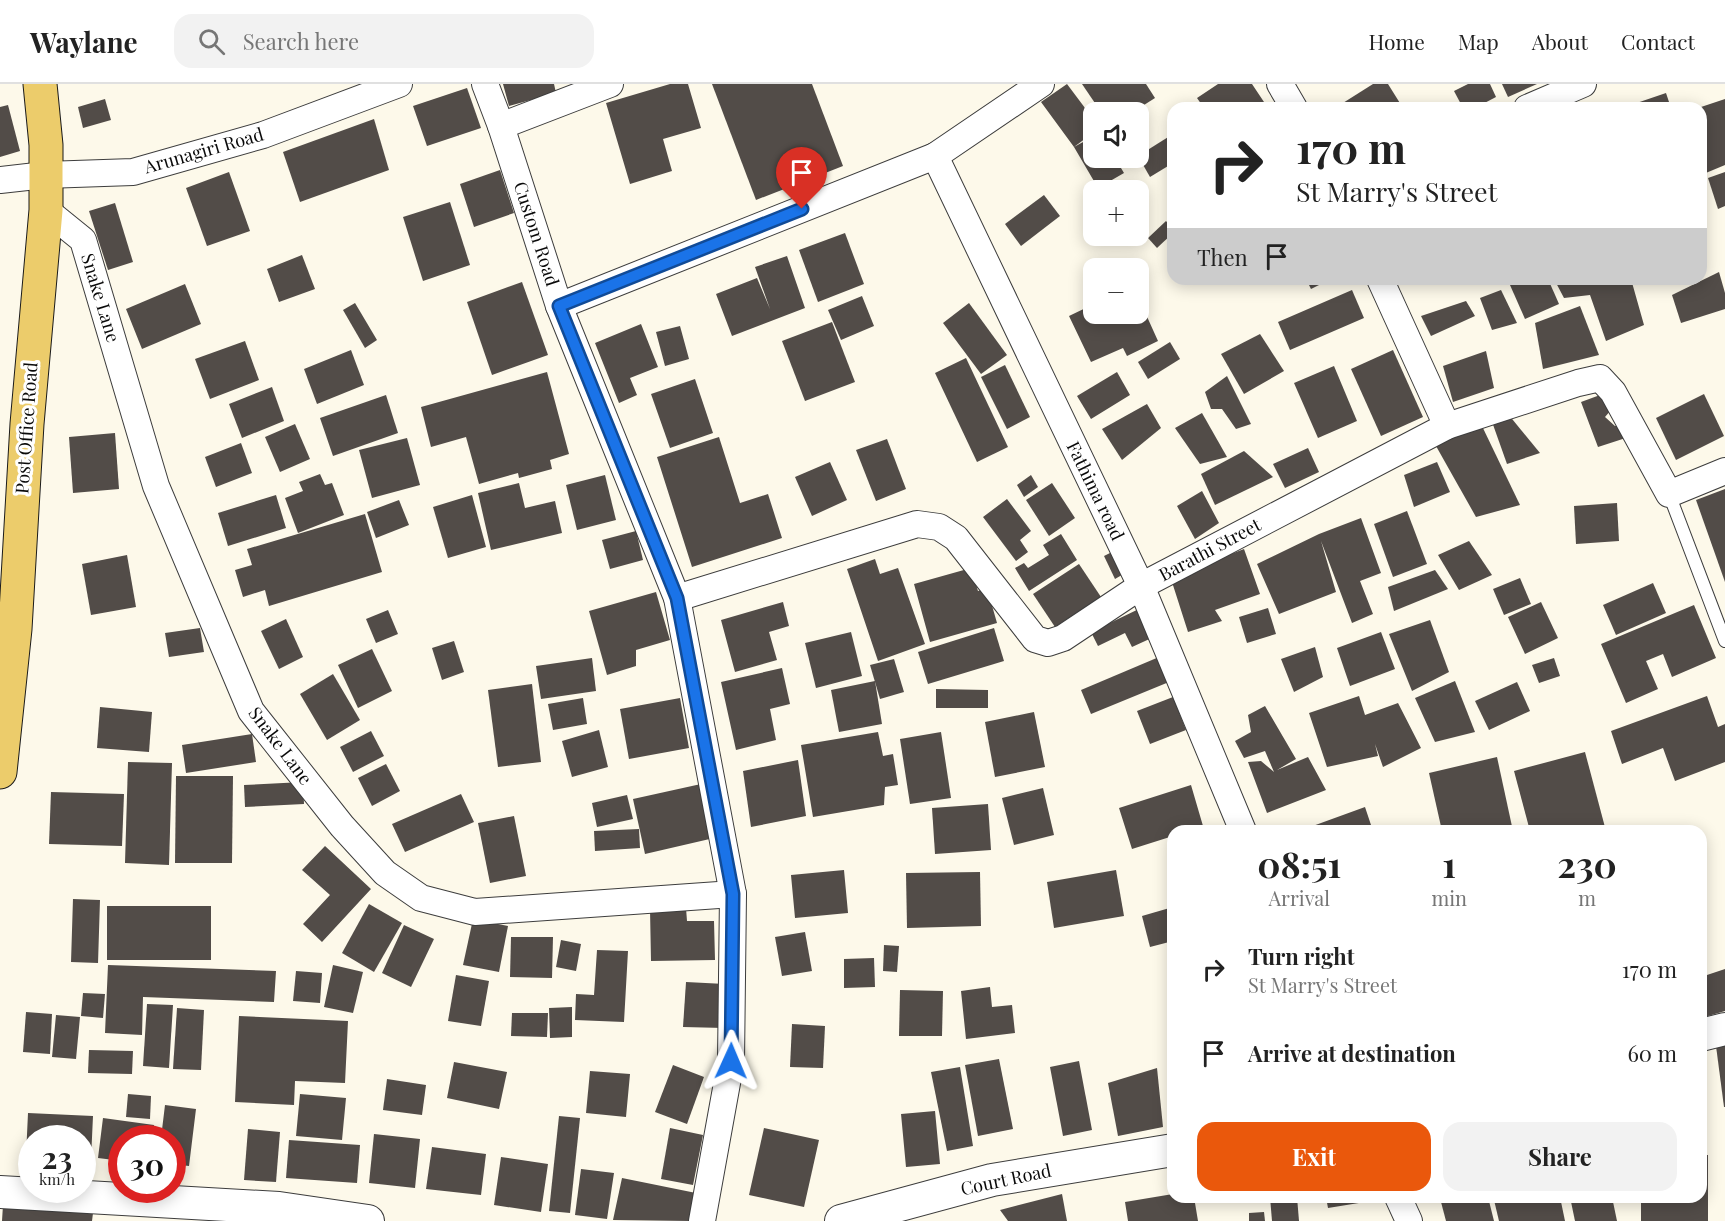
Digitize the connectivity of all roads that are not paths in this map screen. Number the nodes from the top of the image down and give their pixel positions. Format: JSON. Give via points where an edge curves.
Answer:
{"nodes":[{"id":1,"x":40,"y":84,"type":"edge"},
{"id":2,"x":399,"y":84,"type":"edge"},
{"id":3,"x":485,"y":84,"type":"edge"},
{"id":4,"x":610,"y":84,"type":"edge"},
{"id":5,"x":1041,"y":84,"type":"edge"},
{"id":6,"x":1280,"y":84,"type":"edge"},
{"id":7,"x":1583,"y":84,"type":"edge"},
{"id":8,"x":1290,"y":102,"type":"edge"},
{"id":9,"x":1541,"y":102,"type":"edge"},
{"id":10,"x":501,"y":126,"type":"junction"},
{"id":11,"x":935,"y":156,"type":"junction"},
{"id":12,"x":45,"y":175,"type":"junction"},
{"id":13,"x":0,"y":180,"type":"edge"},
{"id":14,"x":46,"y":210,"type":"junction"},
{"id":15,"x":1383,"y":285,"type":"edge"},
{"id":16,"x":559,"y":306,"type":"junction"},
{"id":17,"x":1447,"y":426,"type":"junction"},
{"id":18,"x":1725,"y":471,"type":"edge"},
{"id":19,"x":1669,"y":494,"type":"junction"},
{"id":20,"x":1141,"y":586,"type":"junction"},
{"id":21,"x":677,"y":598,"type":"junction"},
{"id":22,"x":1725,"y":641,"type":"edge"},
{"id":23,"x":0,"y":772,"type":"edge"},
{"id":24,"x":1241,"y":825,"type":"edge"},
{"id":25,"x":733,"y":894,"type":"junction"},
{"id":26,"x":1725,"y":1029,"type":"edge"},
{"id":27,"x":1707,"y":1034,"type":"edge"},
{"id":28,"x":1167,"y":1150,"type":"edge"},
{"id":29,"x":0,"y":1192,"type":"edge"},
{"id":30,"x":1400,"y":1203,"type":"edge"},
{"id":31,"x":368,"y":1221,"type":"edge"},
{"id":32,"x":702,"y":1221,"type":"edge"},
{"id":33,"x":840,"y":1221,"type":"edge"},
{"id":34,"x":1408,"y":1221,"type":"edge"}],
"edges":[{"from":1,"to":12,"type":"main road","name":"Post Office Road"},
{"from":2,"to":12,"type":"street","name":"Arunagiri Road","via":[[263,135],[132,172]]},
{"from":3,"to":10,"type":"street","name":"Custom Road"},
{"from":4,"to":10,"type":"street"},
{"from":5,"to":11,"type":"street"},
{"from":6,"to":8,"type":"street"},
{"from":7,"to":9,"type":"street"},
{"from":10,"to":16,"type":"street","name":"Custom Road"},
{"from":11,"to":16,"type":"street"},
{"from":11,"to":20,"type":"street","name":"Fathima road"},
{"from":12,"to":13,"type":"street","name":"Arunagiri Road"},
{"from":12,"to":14,"type":"main road","name":"Post Office Road"},
{"from":14,"to":23,"type":"main road","name":"Post Office Road","via":[[27,423],[15,629]]},
{"from":14,"to":25,"type":"street","name":"Snake Lane","via":[[82,240],[156,486],[250,711],[385,873],[421,898],[475,912]]},
{"from":15,"to":17,"type":"street"},
{"from":16,"to":21,"type":"street","name":"Custom Road"},
{"from":17,"to":19,"type":"street","name":"Barathi Street","via":[[1600,378],[1613,392]]},
{"from":17,"to":20,"type":"street","name":"Barathi Street"},
{"from":18,"to":19,"type":"street"},
{"from":19,"to":22,"type":"lane"},
{"from":20,"to":21,"type":"street","name":"Barathi Street","via":[[1063,638],[1048,643],[1035,639],[956,538],[939,527],[917,524]]},
{"from":20,"to":24,"type":"street","name":"Fathima road"},
{"from":21,"to":25,"type":"street","name":"Custom Road"},
{"from":25,"to":32,"type":"street","name":"Custom Road","via":[[731,1061]]},
{"from":26,"to":27,"type":"street"},
{"from":28,"to":33,"type":"street","name":"Court Road","via":[[992,1180]]},
{"from":29,"to":31,"type":"street","via":[[279,1208]]},
{"from":30,"to":34,"type":"street"}]}
